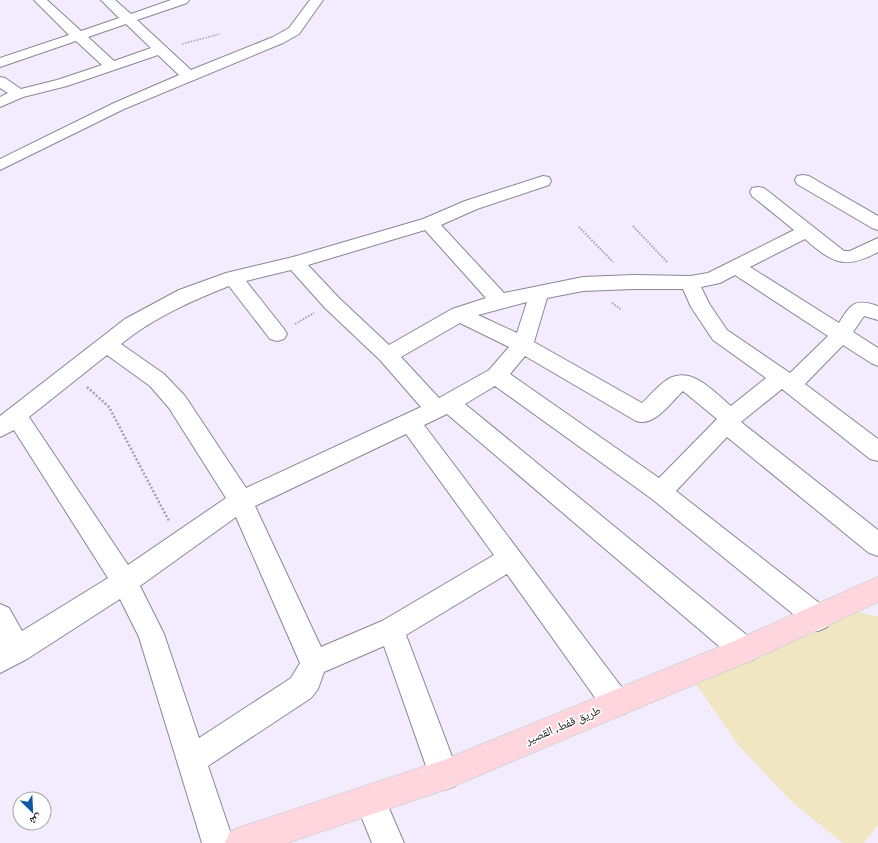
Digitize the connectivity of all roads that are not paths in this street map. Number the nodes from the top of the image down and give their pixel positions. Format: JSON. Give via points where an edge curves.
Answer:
{"nodes":[{"id":1,"x":40,"y":0,"type":"edge"},
{"id":2,"x":107,"y":0,"type":"edge"},
{"id":3,"x":183,"y":0,"type":"edge"},
{"id":4,"x":317,"y":0,"type":"edge"},
{"id":5,"x":129,"y":18,"type":"junction"},
{"id":6,"x":77,"y":36,"type":"junction"},
{"id":7,"x":159,"y":50,"type":"junction"},
{"id":8,"x":0,"y":63,"type":"edge"},
{"id":9,"x":110,"y":65,"type":"junction"},
{"id":10,"x":189,"y":76,"type":"junction"},
{"id":11,"x":0,"y":81,"type":"edge"},
{"id":12,"x":18,"y":94,"type":"junction"},
{"id":13,"x":0,"y":103,"type":"edge"},
{"id":14,"x":0,"y":165,"type":"edge"},
{"id":15,"x":804,"y":180,"type":"dead end"},
{"id":16,"x":543,"y":181,"type":"dead end"},
{"id":17,"x":758,"y":192,"type":"dead end"},
{"id":18,"x":429,"y":223,"type":"junction"},
{"id":19,"x":878,"y":224,"type":"edge"},
{"id":20,"x":807,"y":231,"type":"junction"},
{"id":21,"x":878,"y":244,"type":"edge"},
{"id":22,"x":295,"y":263,"type":"junction"},
{"id":23,"x":736,"y":267,"type":"junction"},
{"id":24,"x":233,"y":278,"type":"junction"},
{"id":25,"x":690,"y":283,"type":"junction"},
{"id":26,"x":539,"y":294,"type":"junction"},
{"id":27,"x":500,"y":301,"type":"junction"},
{"id":28,"x":459,"y":314,"type":"junction"},
{"id":29,"x":878,"y":314,"type":"edge"},
{"id":30,"x":277,"y":334,"type":"road end"},
{"id":31,"x":842,"y":334,"type":"junction"},
{"id":32,"x":107,"y":344,"type":"junction"},
{"id":33,"x":523,"y":345,"type":"junction"},
{"id":34,"x":387,"y":354,"type":"junction"},
{"id":35,"x":878,"y":358,"type":"edge"},
{"id":36,"x":496,"y":376,"type":"junction"},
{"id":37,"x":786,"y":381,"type":"junction"},
{"id":38,"x":442,"y":407,"type":"junction"},
{"id":39,"x":729,"y":420,"type":"junction"},
{"id":40,"x":8,"y":422,"type":"edge"},
{"id":41,"x":409,"y":422,"type":"junction"},
{"id":42,"x":878,"y":452,"type":"edge"},
{"id":43,"x":660,"y":492,"type":"junction"},
{"id":44,"x":240,"y":501,"type":"junction"},
{"id":45,"x":873,"y":536,"type":"edge"},
{"id":46,"x":511,"y":558,"type":"junction"},
{"id":47,"x":125,"y":582,"type":"junction"},
{"id":48,"x":878,"y":589,"type":"edge"},
{"id":49,"x":878,"y":599,"type":"edge"},
{"id":50,"x":828,"y":612,"type":"junction"},
{"id":51,"x":0,"y":618,"type":"edge"},
{"id":52,"x":391,"y":630,"type":"junction"},
{"id":53,"x":744,"y":650,"type":"junction"},
{"id":54,"x":9,"y":655,"type":"edge"},
{"id":55,"x":314,"y":663,"type":"junction"},
{"id":56,"x":616,"y":703,"type":"junction"},
{"id":57,"x":191,"y":760,"type":"junction"},
{"id":58,"x":444,"y":775,"type":"junction"},
{"id":59,"x":370,"y":800,"type":"junction"},
{"id":60,"x":218,"y":843,"type":"edge"},
{"id":61,"x":241,"y":843,"type":"edge"},
{"id":62,"x":388,"y":843,"type":"edge"}],
"edges":[{"from":1,"to":6,"type":"street"},
{"from":2,"to":5,"type":"street"},
{"from":3,"to":5,"type":"street"},
{"from":4,"to":10,"type":"street","via":[[294,31]]},
{"from":5,"to":6,"type":"street"},
{"from":5,"to":7,"type":"street"},
{"from":6,"to":8,"type":"street"},
{"from":6,"to":9,"type":"street"},
{"from":7,"to":9,"type":"street"},
{"from":7,"to":10,"type":"street"},
{"from":9,"to":12,"type":"street","via":[[62,83]]},
{"from":10,"to":14,"type":"street","via":[[119,106]]},
{"from":11,"to":12,"type":"street"},
{"from":12,"to":13,"type":"street"},
{"from":15,"to":19,"type":"street"},
{"from":16,"to":18,"type":"street","via":[[471,205]]},
{"from":17,"to":20,"type":"street"},
{"from":18,"to":22,"type":"street"},
{"from":18,"to":27,"type":"street"},
{"from":20,"to":21,"type":"street","via":[[842,257],[854,256]]},
{"from":20,"to":23,"type":"street"},
{"from":22,"to":24,"type":"street"},
{"from":22,"to":34,"type":"street","via":[[332,303]]},
{"from":23,"to":25,"type":"street","via":[[713,278]]},
{"from":23,"to":31,"type":"street"},
{"from":24,"to":30,"type":"street"},
{"from":24,"to":32,"type":"street","via":[[186,295],[155,310]]},
{"from":25,"to":26,"type":"street","via":[[583,284]]},
{"from":25,"to":37,"type":"street","via":[[701,307],[720,335]]},
{"from":26,"to":27,"type":"street"},
{"from":26,"to":33,"type":"street"},
{"from":27,"to":28,"type":"street"},
{"from":28,"to":33,"type":"street"},
{"from":28,"to":34,"type":"street"},
{"from":29,"to":31,"type":"street","via":[[859,309]]},
{"from":31,"to":35,"type":"street"},
{"from":31,"to":37,"type":"street"},
{"from":32,"to":40,"type":"street"},
{"from":32,"to":44,"type":"street","via":[[157,380],[177,402]]},
{"from":33,"to":36,"type":"street"},
{"from":33,"to":39,"type":"street","via":[[644,415],[676,384],[682,382],[689,384]]},
{"from":34,"to":38,"type":"street"},
{"from":36,"to":38,"type":"street"},
{"from":36,"to":43,"type":"street"},
{"from":37,"to":39,"type":"street"},
{"from":37,"to":42,"type":"street"},
{"from":38,"to":41,"type":"street"},
{"from":38,"to":53,"type":"street","via":[[530,469]]},
{"from":39,"to":43,"type":"street"},
{"from":39,"to":45,"type":"street"},
{"from":40,"to":47,"type":"street"},
{"from":41,"to":44,"type":"street"},
{"from":41,"to":46,"type":"street"},
{"from":43,"to":50,"type":"street"},
{"from":44,"to":47,"type":"street"},
{"from":44,"to":55,"type":"street"},
{"from":46,"to":52,"type":"street"},
{"from":46,"to":56,"type":"street"},
{"from":47,"to":54,"type":"street"},
{"from":47,"to":57,"type":"street","via":[[151,634]]},
{"from":48,"to":50,"type":"main road","name":"طريق قفط, القصير"},
{"from":49,"to":50,"type":"main road"},
{"from":50,"to":53,"type":"main road","name":"طريق قفط, القصير"},
{"from":51,"to":54,"type":"street"},
{"from":52,"to":55,"type":"street"},
{"from":52,"to":58,"type":"street"},
{"from":53,"to":56,"type":"main road","name":"طريق قفط, القصير"},
{"from":55,"to":57,"type":"street","via":[[308,679],[301,688]]},
{"from":56,"to":58,"type":"main road","name":"طريق قفط, القصير"},
{"from":57,"to":60,"type":"street"},
{"from":58,"to":59,"type":"main road","name":"طريق قفط, القصير"},
{"from":59,"to":61,"type":"main road","name":"طريق قفط, القصير"},
{"from":59,"to":62,"type":"street"}]}
